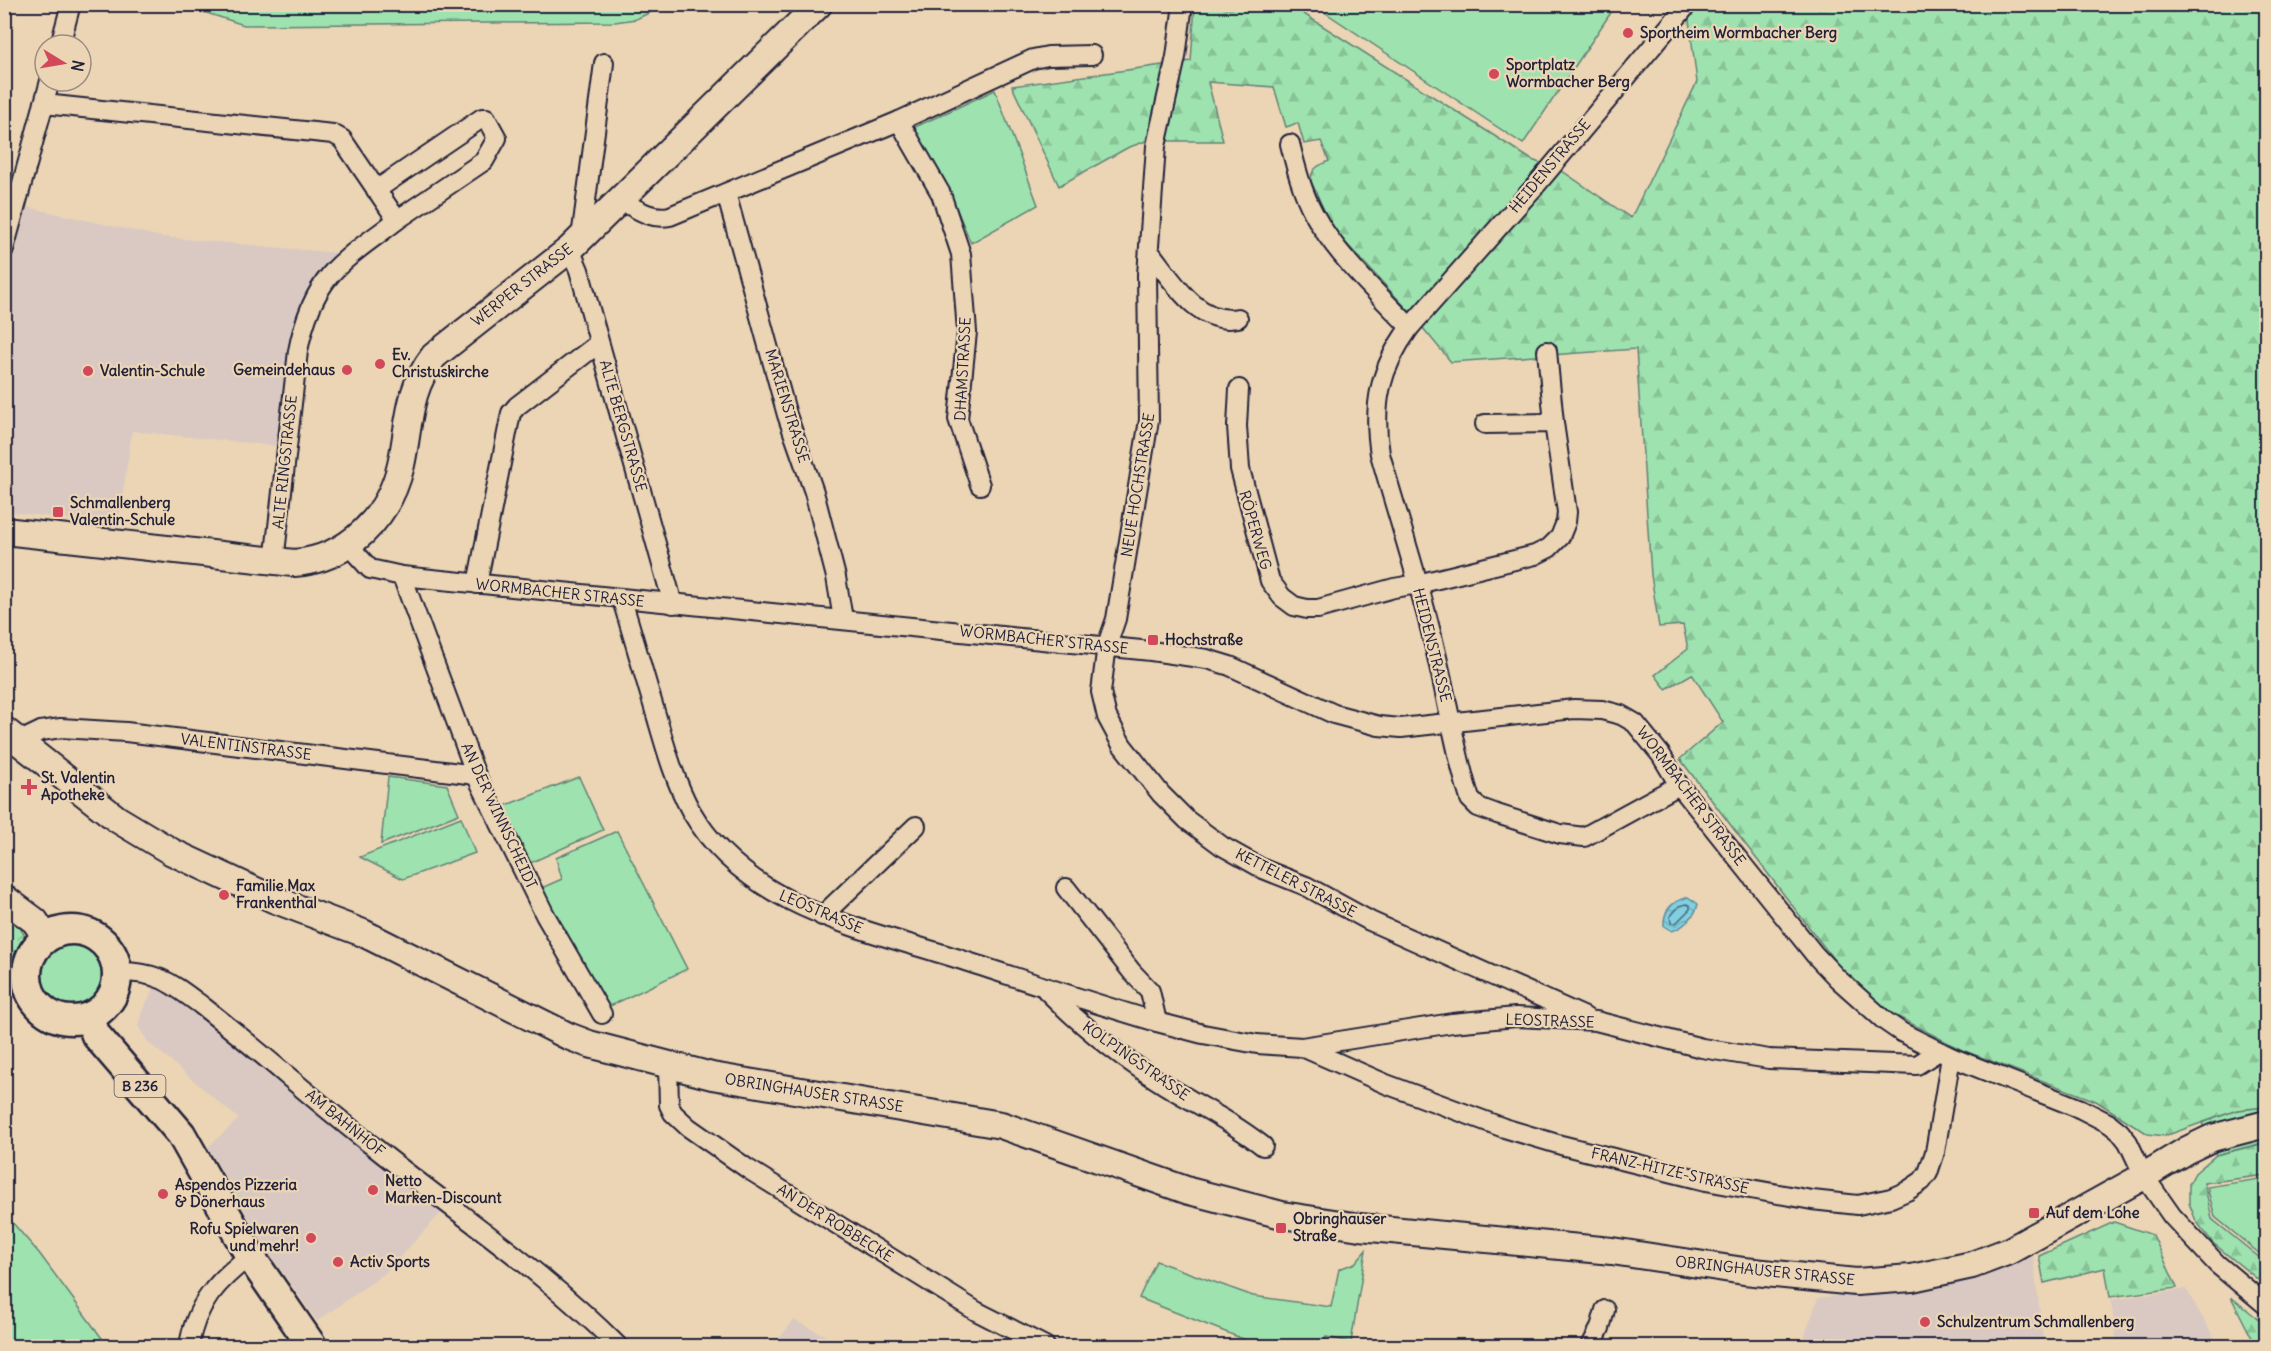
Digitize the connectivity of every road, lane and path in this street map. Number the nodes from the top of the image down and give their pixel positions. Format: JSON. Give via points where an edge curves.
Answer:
{"nodes":[{"id":1,"x":71,"y":4,"type":"edge"},
{"id":2,"x":819,"y":4,"type":"edge"},
{"id":3,"x":1183,"y":4,"type":"edge"},
{"id":4,"x":1688,"y":4,"type":"edge"},
{"id":5,"x":63,"y":33,"type":"edge"},
{"id":6,"x":1092,"y":55,"type":"dead end"},
{"id":7,"x":604,"y":63,"type":"dead end"},
{"id":8,"x":47,"y":93,"type":"edge"},
{"id":9,"x":44,"y":104,"type":"junction"},
{"id":10,"x":899,"y":121,"type":"junction"},
{"id":11,"x":1290,"y":144,"type":"dead end"},
{"id":12,"x":376,"y":190,"type":"junction"},
{"id":13,"x":726,"y":193,"type":"junction"},
{"id":14,"x":620,"y":200,"type":"junction"},
{"id":15,"x":397,"y":219,"type":"junction"},
{"id":16,"x":576,"y":243,"type":"junction"},
{"id":17,"x":4,"y":249,"type":"edge"},
{"id":18,"x":1149,"y":251,"type":"junction"},
{"id":19,"x":1238,"y":318,"type":"dead end"},
{"id":20,"x":1410,"y":327,"type":"junction"},
{"id":21,"x":599,"y":343,"type":"junction"},
{"id":22,"x":1546,"y":351,"type":"dead end"},
{"id":23,"x":1239,"y":389,"type":"dead end"},
{"id":24,"x":1554,"y":423,"type":"junction"},
{"id":25,"x":1485,"y":424,"type":"dead end"},
{"id":26,"x":980,"y":485,"type":"dead end"},
{"id":27,"x":4,"y":531,"type":"edge"},
{"id":28,"x":348,"y":545,"type":"junction"},
{"id":29,"x":274,"y":562,"type":"junction"},
{"id":30,"x":402,"y":576,"type":"junction"},
{"id":31,"x":477,"y":584,"type":"junction"},
{"id":32,"x":1418,"y":585,"type":"junction"},
{"id":33,"x":622,"y":600,"type":"junction"},
{"id":34,"x":673,"y":604,"type":"junction"},
{"id":35,"x":843,"y":619,"type":"junction"},
{"id":36,"x":1107,"y":645,"type":"junction"},
{"id":37,"x":1450,"y":724,"type":"junction"},
{"id":38,"x":11,"y":736,"type":"edge"},
{"id":39,"x":476,"y":776,"type":"junction"},
{"id":40,"x":1679,"y":785,"type":"junction"},
{"id":41,"x":916,"y":826,"type":"dead end"},
{"id":42,"x":1066,"y":888,"type":"dead end"},
{"id":43,"x":4,"y":898,"type":"edge"},
{"id":44,"x":822,"y":916,"type":"junction"},
{"id":45,"x":46,"y":938,"type":"junction"},
{"id":46,"x":116,"y":972,"type":"junction"},
{"id":47,"x":16,"y":983,"type":"edge"},
{"id":48,"x":1045,"y":988,"type":"junction"},
{"id":49,"x":602,"y":1014,"type":"dead end"},
{"id":50,"x":89,"y":1017,"type":"junction"},
{"id":51,"x":1596,"y":1021,"type":"junction"},
{"id":52,"x":1157,"y":1022,"type":"junction"},
{"id":53,"x":1302,"y":1047,"type":"junction"},
{"id":54,"x":1945,"y":1054,"type":"junction"},
{"id":55,"x":668,"y":1066,"type":"junction"},
{"id":56,"x":2266,"y":1124,"type":"edge"},
{"id":57,"x":1263,"y":1146,"type":"dead end"},
{"id":58,"x":2144,"y":1176,"type":"junction"},
{"id":59,"x":250,"y":1256,"type":"junction"},
{"id":60,"x":2266,"y":1305,"type":"edge"},
{"id":61,"x":1605,"y":1310,"type":"dead end"},
{"id":62,"x":189,"y":1347,"type":"edge"},
{"id":63,"x":312,"y":1347,"type":"edge"},
{"id":64,"x":618,"y":1347,"type":"edge"},
{"id":65,"x":1045,"y":1347,"type":"edge"},
{"id":66,"x":1591,"y":1347,"type":"edge"}],
"edges":[{"from":1,"to":5,"type":"street"},
{"from":2,"to":14,"type":"street","name":"WERPER STRASSE"},
{"from":3,"to":18,"type":"street","name":"NEUE HOCHSTRASSE","via":[[1179,42],[1156,146]]},
{"from":4,"to":20,"type":"street","name":"HEIDENSTRASSE"},
{"from":6,"to":10,"type":"street","via":[[1033,59]]},
{"from":7,"to":16,"type":"street","name":"WERPER STRASSE"},
{"from":8,"to":9,"type":"street"},
{"from":9,"to":12,"type":"street","via":[[333,134],[342,140]]},
{"from":9,"to":17,"type":"street"},
{"from":10,"to":13,"type":"street"},
{"from":10,"to":26,"type":"street","name":"DHAMSTRASSE","via":[[941,194],[961,254],[967,332],[958,419]]},
{"from":11,"to":20,"type":"street","via":[[1305,194],[1324,230]]},
{"from":12,"to":15,"type":"street"},
{"from":12,"to":15,"type":"street","name":"ALTE RINGSTRASSE","via":[[486,118],[497,138],[487,158]]},
{"from":13,"to":14,"type":"street","via":[[661,217],[649,216]]},
{"from":13,"to":35,"type":"street","name":"MARIENSTRASSE","via":[[787,415],[814,492]]},
{"from":14,"to":16,"type":"street","name":"WERPER STRASSE"},
{"from":15,"to":29,"type":"street","name":"ALTE RINGSTRASSE","via":[[331,274],[306,323],[298,351]]},
{"from":16,"to":21,"type":"street","name":"ALTE BERGSTRASSE","via":[[579,270]]},
{"from":16,"to":28,"type":"street","name":"WERPER STRASSE","via":[[434,356],[412,399],[396,484],[376,519]]},
{"from":18,"to":19,"type":"street","via":[[1192,304],[1219,319]]},
{"from":18,"to":36,"type":"street","name":"NEUE HOCHSTRASSE","via":[[1149,420],[1116,619]]},
{"from":20,"to":32,"type":"street","name":"HEIDENSTRASSE","via":[[1385,371],[1376,401],[1376,418],[1380,454]]},
{"from":21,"to":31,"type":"street","via":[[511,413]]},
{"from":21,"to":34,"type":"street","name":"ALTE BERGSTRASSE"},
{"from":22,"to":24,"type":"street","name":"RÖPERWEG"},
{"from":23,"to":32,"type":"street","name":"RÖPERWEG","via":[[1237,447],[1243,488],[1270,581],[1282,597],[1294,606],[1318,609]]},
{"from":24,"to":25,"type":"street"},
{"from":24,"to":32,"type":"street","name":"RÖPERWEG","via":[[1567,512],[1555,542],[1534,555]]},
{"from":27,"to":29,"type":"street"},
{"from":28,"to":29,"type":"street","via":[[310,562]]},
{"from":28,"to":30,"type":"street","name":"WORMBACHER STRASSE","via":[[370,569]]},
{"from":30,"to":31,"type":"street","name":"WORMBACHER STRASSE"},
{"from":30,"to":39,"type":"street","name":"AN DER WINNSCHEIDT"},
{"from":31,"to":33,"type":"street","name":"WORMBACHER STRASSE"},
{"from":32,"to":37,"type":"street","name":"HEIDENSTRASSE"},
{"from":33,"to":34,"type":"street","name":"WORMBACHER STRASSE"},
{"from":33,"to":44,"type":"street","name":"LEOSTRASSE","via":[[668,754],[696,818],[736,867],[778,895]]},
{"from":34,"to":35,"type":"street","name":"WORMBACHER STRASSE"},
{"from":35,"to":36,"type":"street","name":"WORMBACHER STRASSE"},
{"from":36,"to":37,"type":"street","name":"WORMBACHER STRASSE","via":[[1207,659],[1230,666],[1359,722],[1401,728]]},
{"from":36,"to":51,"type":"street","name":"KETTELER STRASSE","via":[[1101,692],[1107,717],[1122,745],[1187,820],[1263,869]]},
{"from":37,"to":40,"type":"street","name":"WORMBACHER STRASSE","via":[[1574,709],[1621,715],[1649,738]]},
{"from":37,"to":40,"type":"street","name":"HEIDENSTRASSE","via":[[1473,804],[1560,834],[1584,837]]},
{"from":38,"to":39,"type":"street","name":"VALENTINSTRASSE","via":[[61,728],[126,732]]},
{"from":38,"to":55,"type":"street","name":"OBRINGHAUSER STRASSE","via":[[117,819],[200,867],[363,933],[568,1036]]},
{"from":39,"to":49,"type":"street","name":"AN DER WINNSCHEIDT","via":[[545,915]]},
{"from":40,"to":54,"type":"street","name":"WORMBACHER STRASSE","via":[[1815,956],[1885,1021]]},
{"from":41,"to":44,"type":"street"},
{"from":42,"to":52,"type":"street","via":[[1150,991]]},
{"from":43,"to":45,"type":"street","via":[[35,921]]},
{"from":44,"to":48,"type":"street","name":"LEOSTRASSE"},
{"from":45,"to":46,"type":"main road","via":[[70,931],[95,937],[112,954]]},
{"from":45,"to":47,"type":"main road"},
{"from":46,"to":50,"type":"main road","via":[[109,999]]},
{"from":46,"to":64,"type":"street","name":"AM BAHNHOF","via":[[137,971],[155,976],[201,1005],[548,1284]]},
{"from":47,"to":50,"type":"main road","via":[[51,1016],[63,1020]]},
{"from":48,"to":52,"type":"street","name":"LEOSTRASSE"},
{"from":48,"to":57,"type":"street","name":"KOLPINGSTRASSE","via":[[1114,1050],[1236,1125]]},
{"from":50,"to":59,"type":"main road","number":"B 236","via":[[96,1035],[181,1134]]},
{"from":51,"to":53,"type":"street","name":"LEOSTRASSE","via":[[1515,1017]]},
{"from":51,"to":54,"type":"street","name":"LEOSTRASSE","via":[[1702,1048],[1770,1059],[1917,1065]]},
{"from":52,"to":53,"type":"street","name":"LEOSTRASSE","via":[[1257,1044]]},
{"from":53,"to":54,"type":"street","name":"FRANZ-HITZE-STRASSE","via":[[1386,1084],[1562,1145],[1759,1192],[1858,1205],[1907,1191],[1928,1173],[1935,1152]]},
{"from":54,"to":58,"type":"street","name":"WORMBACHER STRASSE","via":[[2110,1124],[2128,1142]]},
{"from":55,"to":58,"type":"street","name":"OBRINGHAUSER STRASSE","via":[[1001,1125],[1180,1188],[1282,1215],[1856,1282],[1912,1278],[1972,1265],[2009,1251]]},
{"from":55,"to":65,"type":"street","name":"AN DER ROBBECKE","via":[[669,1105],[688,1127],[748,1169],[976,1311]]},
{"from":56,"to":58,"type":"street","name":"OBRINGHAUSER STRASSE","via":[[2212,1138]]},
{"from":58,"to":60,"type":"street","name":"WORMBACHER STRASSE","via":[[2196,1243]]},
{"from":59,"to":62,"type":"street","via":[[210,1293],[197,1314]]},
{"from":59,"to":63,"type":"main road","number":"B 236"},
{"from":61,"to":66,"type":"street"}]}
